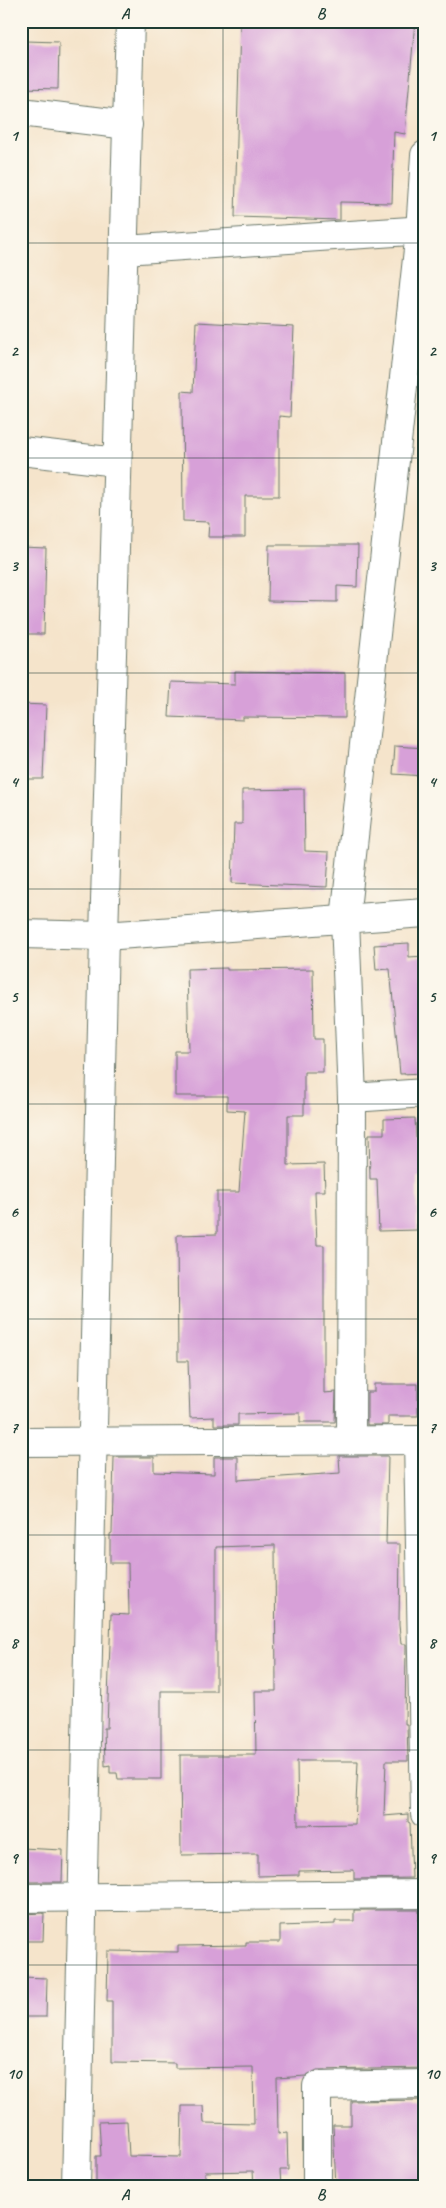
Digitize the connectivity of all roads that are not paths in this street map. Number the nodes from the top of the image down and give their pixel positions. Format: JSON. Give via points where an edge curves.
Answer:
{"nodes":[{"id":1,"x":130,"y":21,"type":"edge"},
{"id":2,"x":21,"y":112,"type":"edge"},
{"id":3,"x":128,"y":125,"type":"junction"},
{"id":4,"x":425,"y":155,"type":"edge"},
{"id":5,"x":422,"y":230,"type":"edge"},
{"id":6,"x":124,"y":250,"type":"junction"},
{"id":7,"x":21,"y":451,"type":"edge"},
{"id":8,"x":117,"y":462,"type":"junction"},
{"id":9,"x":425,"y":913,"type":"edge"},
{"id":10,"x":345,"y":919,"type":"junction"},
{"id":11,"x":21,"y":934,"type":"edge"},
{"id":12,"x":104,"y":936,"type":"junction"},
{"id":13,"x":425,"y":1093,"type":"edge"},
{"id":14,"x":352,"y":1098,"type":"junction"},
{"id":15,"x":94,"y":1440,"type":"junction"},
{"id":16,"x":351,"y":1440,"type":"junction"},
{"id":17,"x":422,"y":1440,"type":"edge"},
{"id":18,"x":21,"y":1442,"type":"edge"},
{"id":19,"x":425,"y":1814,"type":"edge"},
{"id":20,"x":425,"y":1894,"type":"edge"},
{"id":21,"x":84,"y":1897,"type":"junction"},
{"id":22,"x":21,"y":1898,"type":"edge"},
{"id":23,"x":425,"y":2084,"type":"edge"},
{"id":24,"x":76,"y":2187,"type":"edge"},
{"id":25,"x":316,"y":2187,"type":"edge"}],
"edges":[{"from":1,"to":3,"type":"street"},
{"from":2,"to":3,"type":"street"},
{"from":3,"to":6,"type":"street"},
{"from":4,"to":5,"type":"street"},
{"from":5,"to":6,"type":"street"},
{"from":5,"to":10,"type":"street"},
{"from":6,"to":8,"type":"street"},
{"from":7,"to":8,"type":"street"},
{"from":8,"to":12,"type":"street"},
{"from":9,"to":10,"type":"street"},
{"from":10,"to":12,"type":"street"},
{"from":10,"to":14,"type":"street"},
{"from":11,"to":12,"type":"street"},
{"from":12,"to":15,"type":"street"},
{"from":13,"to":14,"type":"street"},
{"from":14,"to":16,"type":"street"},
{"from":15,"to":16,"type":"street"},
{"from":15,"to":18,"type":"street"},
{"from":15,"to":21,"type":"street"},
{"from":16,"to":17,"type":"street"},
{"from":17,"to":19,"type":"street"},
{"from":20,"to":21,"type":"street"},
{"from":21,"to":22,"type":"street"},
{"from":21,"to":24,"type":"street"},
{"from":23,"to":25,"type":"street","via":[[317,2086]]}]}
